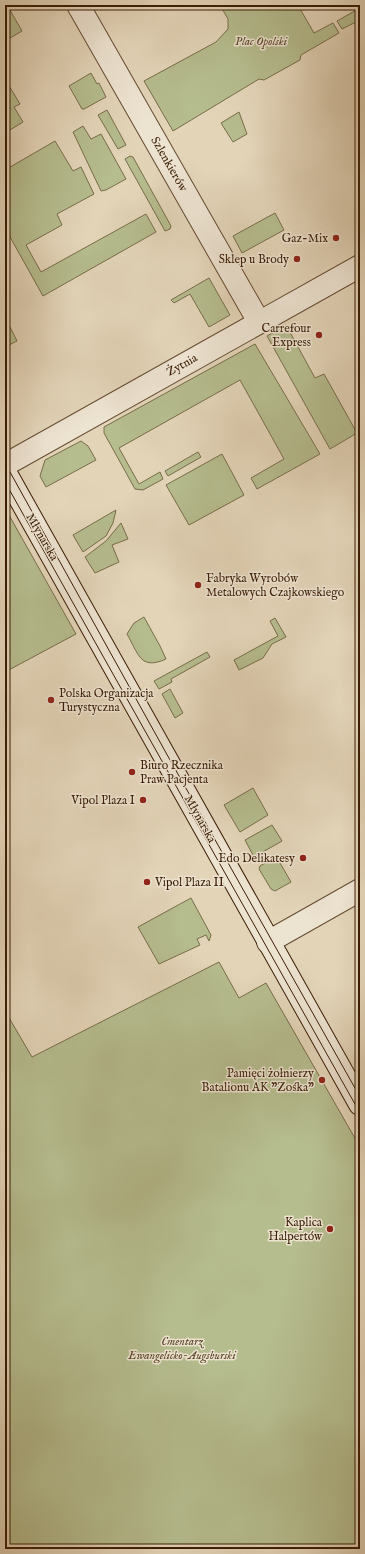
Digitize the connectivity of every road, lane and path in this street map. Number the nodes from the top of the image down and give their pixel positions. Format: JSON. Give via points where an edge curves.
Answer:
{"nodes":[{"id":1,"x":78,"y":5,"type":"edge"},
{"id":2,"x":360,"y":266,"type":"edge"},
{"id":3,"x":260,"y":322,"type":"junction"},
{"id":4,"x":5,"y":465,"type":"edge"},
{"id":5,"x":5,"y":472,"type":"edge"},
{"id":6,"x":360,"y":890,"type":"edge"},
{"id":7,"x":268,"y":942,"type":"junction"},
{"id":8,"x":360,"y":1104,"type":"edge"}],
"edges":[{"from":1,"to":3,"type":"street","name":"Szlenkierów"},
{"from":2,"to":3,"type":"street","name":"Żytnia"},
{"from":3,"to":4,"type":"street","name":"Żytnia"},
{"from":5,"to":7,"type":"street","name":"Młynarska"},
{"from":6,"to":7,"type":"street"},
{"from":7,"to":8,"type":"street","name":"Młynarska"}]}
